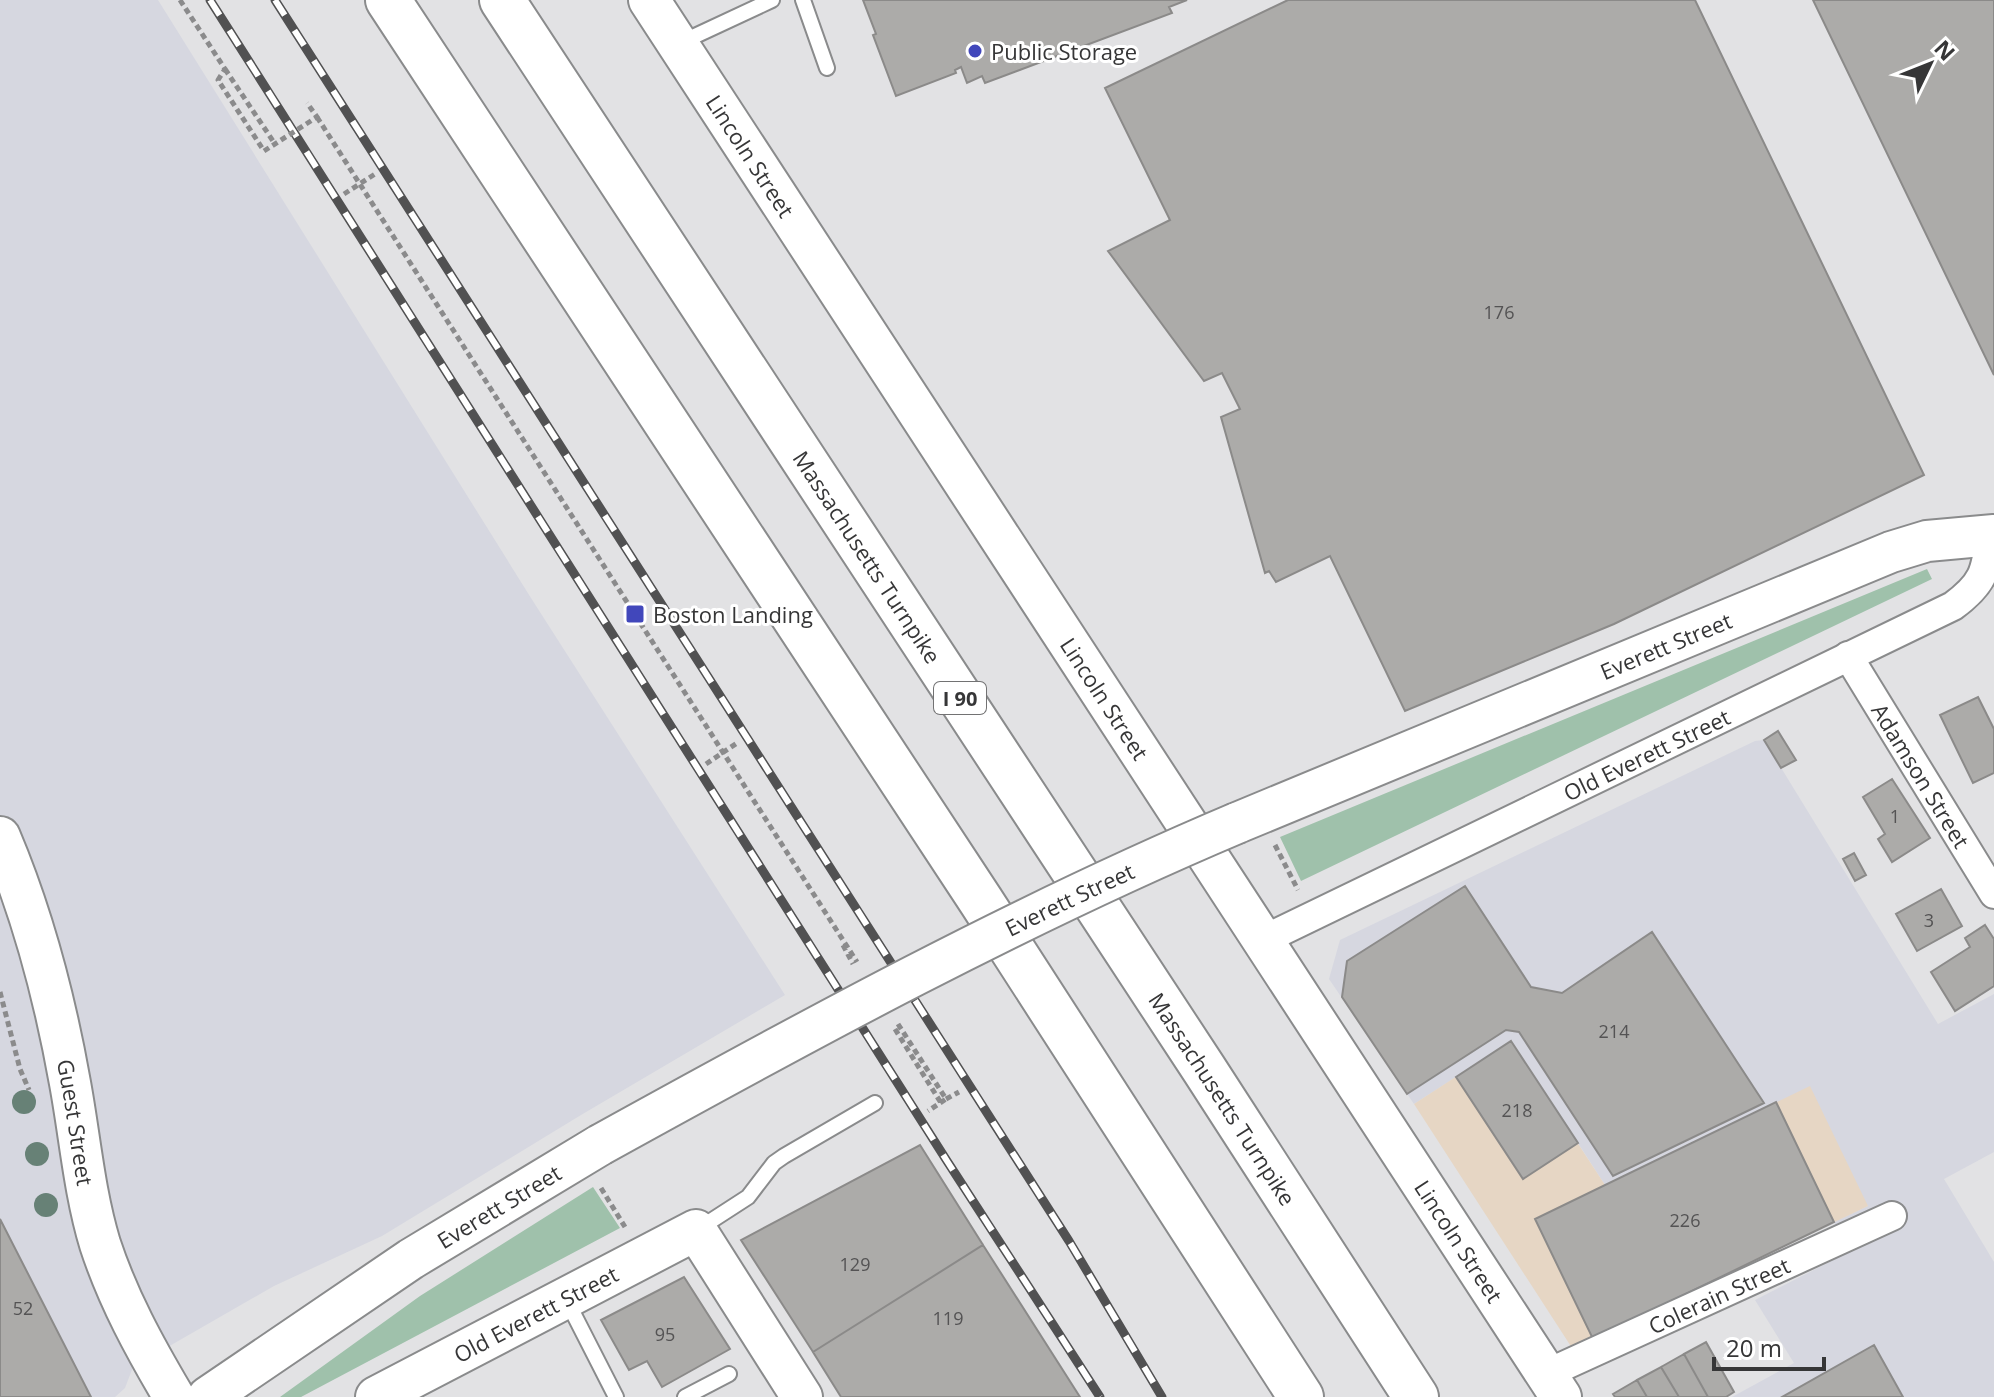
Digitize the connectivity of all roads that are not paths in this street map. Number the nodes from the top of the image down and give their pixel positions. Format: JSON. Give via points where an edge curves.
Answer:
{"nodes":[{"id":1,"x":388,"y":0,"type":"edge"},
{"id":2,"x":502,"y":0,"type":"edge"},
{"id":3,"x":649,"y":0,"type":"edge"},
{"id":4,"x":771,"y":0,"type":"edge"},
{"id":5,"x":803,"y":0,"type":"edge"},
{"id":6,"x":678,"y":44,"type":"junction"},
{"id":7,"x":827,"y":68,"type":"dead end"},
{"id":8,"x":1992,"y":536,"type":"edge"},
{"id":9,"x":1848,"y":656,"type":"junction"},
{"id":10,"x":0,"y":837,"type":"edge"},
{"id":11,"x":1994,"y":894,"type":"edge"},
{"id":12,"x":1263,"y":940,"type":"junction"},
{"id":13,"x":875,"y":1103,"type":"dead end"},
{"id":14,"x":1892,"y":1216,"type":"dead end"},
{"id":15,"x":696,"y":1230,"type":"junction"},
{"id":16,"x":566,"y":1299,"type":"junction"},
{"id":17,"x":729,"y":1374,"type":"dead end"},
{"id":18,"x":1553,"y":1386,"type":"edge"},
{"id":19,"x":400,"y":1392,"type":"edge"},
{"id":20,"x":174,"y":1397,"type":"edge"},
{"id":21,"x":208,"y":1397,"type":"edge"},
{"id":22,"x":616,"y":1397,"type":"edge"},
{"id":23,"x":685,"y":1397,"type":"edge"},
{"id":24,"x":802,"y":1397,"type":"edge"},
{"id":25,"x":1301,"y":1397,"type":"edge"},
{"id":26,"x":1416,"y":1397,"type":"edge"}],
"edges":[{"from":1,"to":25,"type":"highway"},
{"from":2,"to":26,"type":"highway","name":"Massachusetts Turnpike","number":"I 90"},
{"from":3,"to":6,"type":"street","name":"Lincoln Street"},
{"from":4,"to":6,"type":"lane"},
{"from":5,"to":7,"type":"lane"},
{"from":6,"to":12,"type":"street","name":"Lincoln Street"},
{"from":8,"to":9,"type":"street","name":"Old Everett Street","via":[[1984,576],[1972,592]]},
{"from":8,"to":21,"type":"street","name":"Everett Street","bridge":true,"via":[[1927,541],[1891,552],[1254,830],[1045,909],[832,1017],[598,1162],[411,1259]]},
{"from":9,"to":11,"type":"street","name":"Adamson Street"},
{"from":9,"to":12,"type":"street","name":"Old Everett Street"},
{"from":10,"to":20,"type":"street","name":"Guest Street","via":[[52,1000],[100,1242],[127,1314]]},
{"from":12,"to":18,"type":"street","name":"Lincoln Street"},
{"from":13,"to":15,"type":"lane","via":[[774,1163],[748,1197]]},
{"from":14,"to":18,"type":"street","name":"Colerain Street"},
{"from":15,"to":16,"type":"street","name":"Old Everett Street"},
{"from":15,"to":24,"type":"street"},
{"from":16,"to":19,"type":"street","name":"Old Everett Street"},
{"from":16,"to":22,"type":"lane"},
{"from":17,"to":23,"type":"lane"}]}
